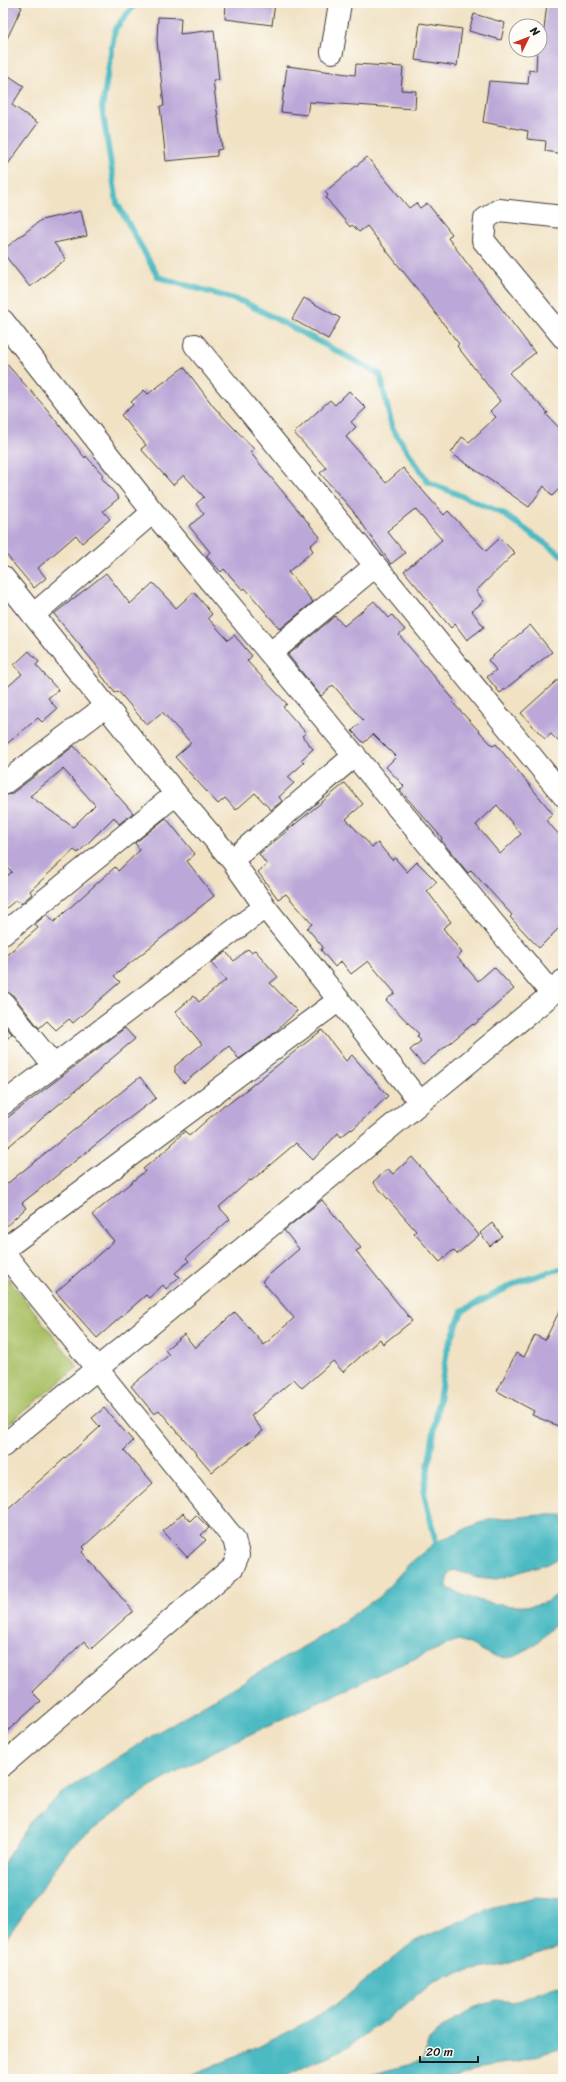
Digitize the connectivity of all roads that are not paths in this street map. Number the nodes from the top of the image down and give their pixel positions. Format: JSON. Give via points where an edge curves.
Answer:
{"nodes":[{"id":1,"x":340,"y":3,"type":"edge"},
{"id":2,"x":332,"y":52,"type":"dead end"},
{"id":3,"x":563,"y":217,"type":"edge"},
{"id":4,"x":3,"y":321,"type":"edge"},
{"id":5,"x":563,"y":337,"type":"edge"},
{"id":6,"x":195,"y":345,"type":"dead end"},
{"id":7,"x":153,"y":512,"type":"junction"},
{"id":8,"x":375,"y":566,"type":"junction"},
{"id":9,"x":3,"y":577,"type":"edge"},
{"id":10,"x":33,"y":615,"type":"junction"},
{"id":11,"x":271,"y":653,"type":"junction"},
{"id":12,"x":106,"y":706,"type":"junction"},
{"id":13,"x":355,"y":755,"type":"junction"},
{"id":14,"x":3,"y":784,"type":"edge"},
{"id":15,"x":176,"y":794,"type":"junction"},
{"id":16,"x":563,"y":795,"type":"edge"},
{"id":17,"x":232,"y":860,"type":"junction"},
{"id":18,"x":265,"y":907,"type":"junction"},
{"id":19,"x":3,"y":934,"type":"edge"},
{"id":20,"x":558,"y":988,"type":"edge"},
{"id":21,"x":339,"y":1000,"type":"junction"},
{"id":22,"x":3,"y":1003,"type":"edge"},
{"id":23,"x":54,"y":1066,"type":"junction"},
{"id":24,"x":420,"y":1102,"type":"junction"},
{"id":25,"x":3,"y":1104,"type":"edge"},
{"id":26,"x":3,"y":1251,"type":"edge"},
{"id":27,"x":98,"y":1369,"type":"junction"},
{"id":28,"x":3,"y":1446,"type":"edge"},
{"id":29,"x":3,"y":1765,"type":"edge"}],
"edges":[{"from":1,"to":2,"type":"street"},
{"from":3,"to":5,"type":"street","via":[[499,210],[485,219],[483,240]]},
{"from":4,"to":7,"type":"street"},
{"from":6,"to":8,"type":"street"},
{"from":7,"to":10,"type":"street"},
{"from":7,"to":11,"type":"street"},
{"from":8,"to":11,"type":"street"},
{"from":8,"to":16,"type":"street"},
{"from":9,"to":10,"type":"street"},
{"from":10,"to":12,"type":"street"},
{"from":11,"to":13,"type":"street"},
{"from":12,"to":14,"type":"street"},
{"from":12,"to":15,"type":"street"},
{"from":13,"to":17,"type":"street"},
{"from":13,"to":20,"type":"street"},
{"from":15,"to":17,"type":"street"},
{"from":15,"to":19,"type":"street"},
{"from":17,"to":18,"type":"street"},
{"from":18,"to":21,"type":"street"},
{"from":18,"to":23,"type":"street"},
{"from":20,"to":24,"type":"street"},
{"from":21,"to":24,"type":"street"},
{"from":21,"to":26,"type":"street"},
{"from":22,"to":23,"type":"street"},
{"from":23,"to":25,"type":"street"},
{"from":24,"to":27,"type":"street"},
{"from":26,"to":27,"type":"street"},
{"from":27,"to":28,"type":"street"},
{"from":27,"to":29,"type":"street","via":[[234,1540],[238,1555],[232,1567]]}]}
